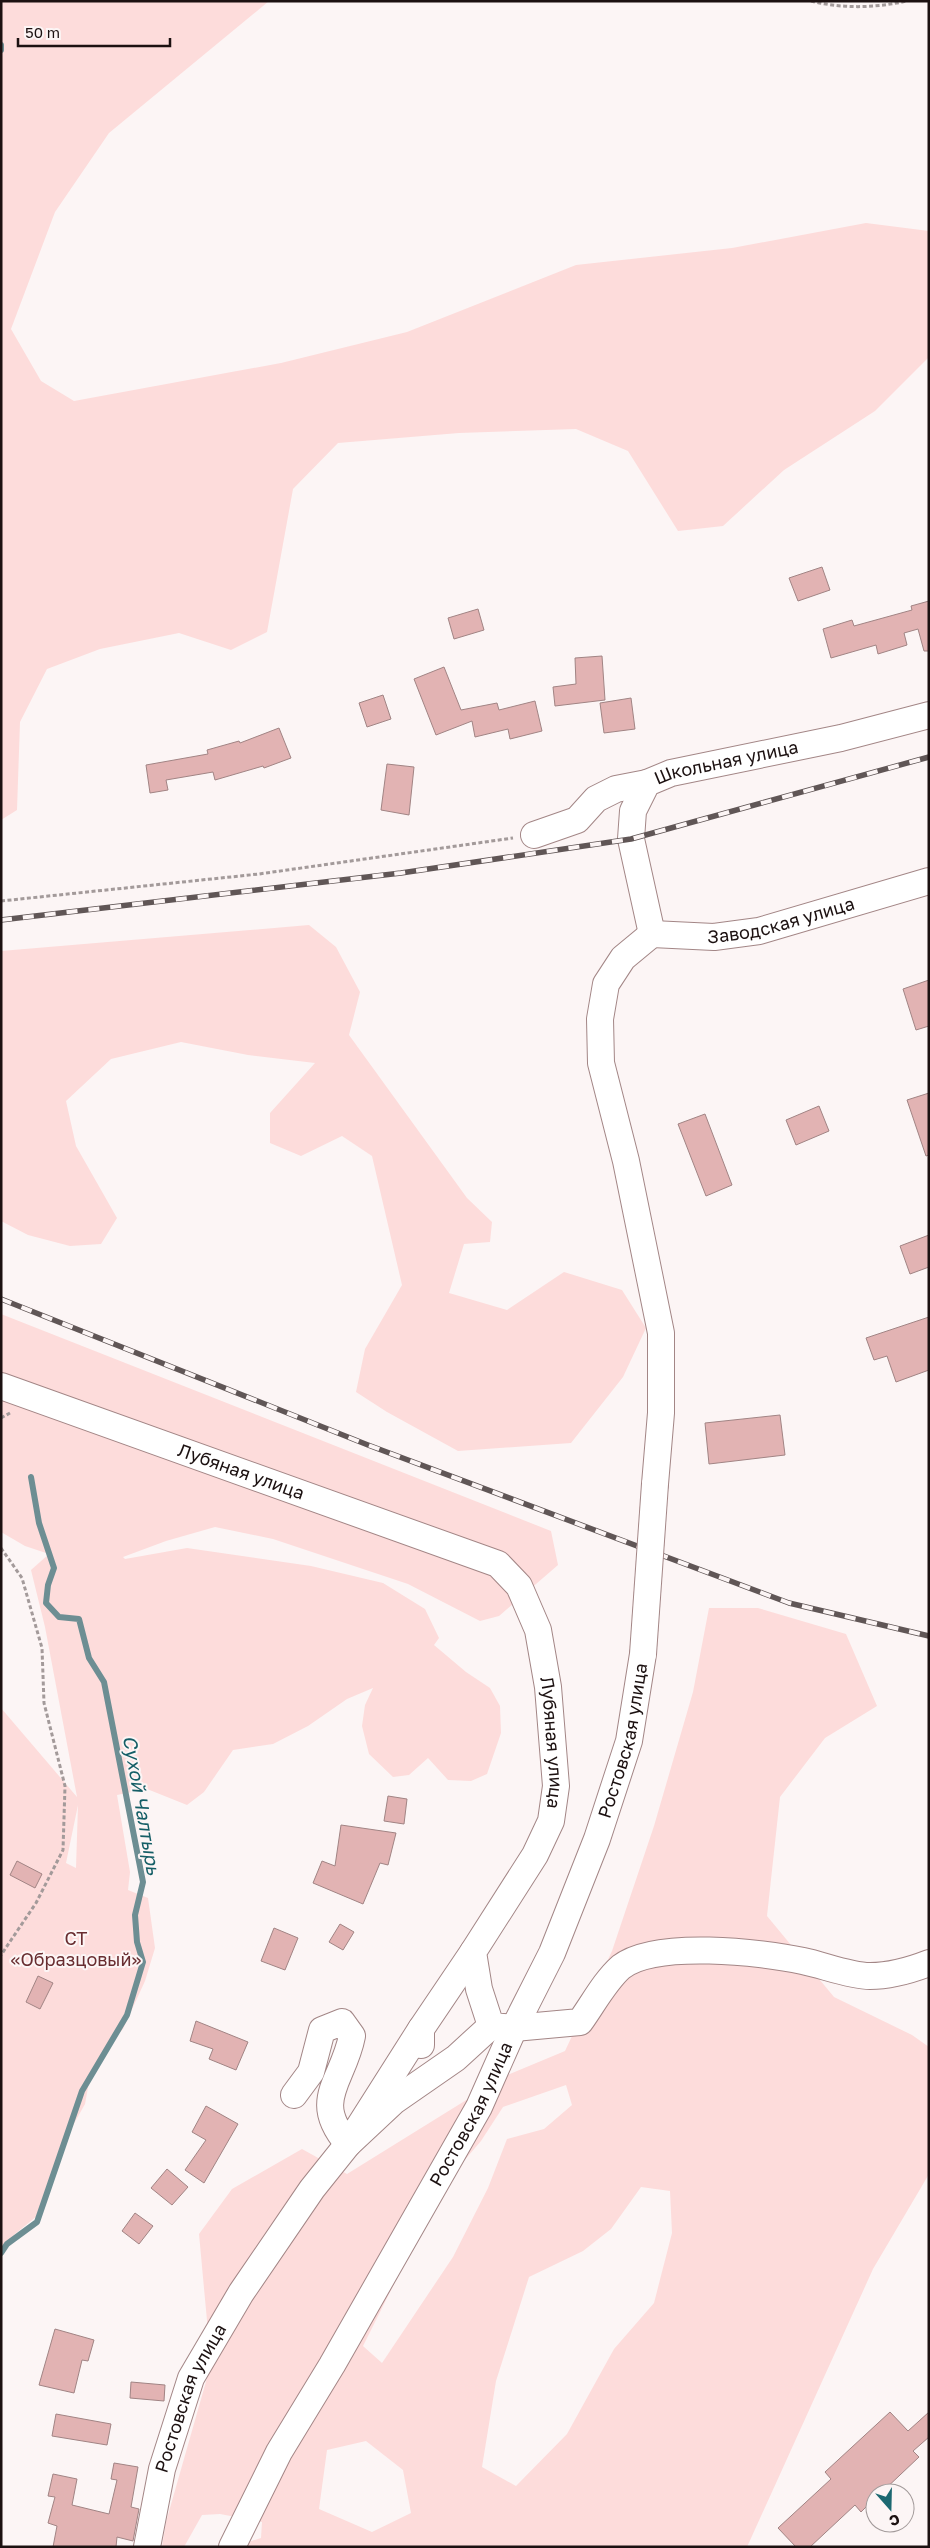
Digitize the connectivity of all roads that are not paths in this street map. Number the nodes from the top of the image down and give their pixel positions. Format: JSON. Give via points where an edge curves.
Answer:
{"nodes":[{"id":1,"x":929,"y":715,"type":"edge"},
{"id":2,"x":647,"y":782,"type":"junction"},
{"id":3,"x":534,"y":835,"type":"road end"},
{"id":4,"x":929,"y":867,"type":"edge"},
{"id":5,"x":918,"y":884,"type":"edge"},
{"id":6,"x":652,"y":934,"type":"junction"},
{"id":7,"x":1,"y":1386,"type":"edge"},
{"id":8,"x":473,"y":1952,"type":"junction"},
{"id":9,"x":929,"y":1963,"type":"edge"},
{"id":10,"x":502,"y":2027,"type":"junction"},
{"id":11,"x":421,"y":2029,"type":"junction"},
{"id":12,"x":422,"y":2083,"type":"junction"},
{"id":13,"x":294,"y":2095,"type":"dead end"},
{"id":14,"x":348,"y":2144,"type":"junction"},
{"id":15,"x":147,"y":2547,"type":"edge"},
{"id":16,"x":232,"y":2547,"type":"edge"}],
"edges":[{"from":1,"to":2,"type":"street","name":"Школьная улица","via":[[841,738],[671,773]]},
{"from":2,"to":3,"type":"street","via":[[616,789],[596,799],[576,820]]},
{"from":2,"to":6,"type":"street","name":"Школьная улица","via":[[633,811],[631,840]]},
{"from":4,"to":5,"type":"street","name":"Заводская улица"},
{"from":5,"to":6,"type":"street","name":"Заводская улица","via":[[758,931],[714,938]]},
{"from":6,"to":10,"type":"street","name":"Ростовская улица","bridge":true,"via":[[623,958],[606,984],[600,1019],[601,1063],[626,1161],[661,1333],[661,1413],[643,1654],[628,1741],[597,1840],[552,1953]]},
{"from":7,"to":8,"type":"street","name":"Лубяная улица","via":[[498,1564],[519,1586],[538,1630],[548,1687],[556,1786],[551,1821],[535,1855]]},
{"from":8,"to":10,"type":"street","via":[[479,1989]]},
{"from":8,"to":11,"type":"street","name":"Лубяная улица"},
{"from":9,"to":10,"type":"street","via":[[914,1969],[869,1976],[802,1960],[680,1950],[638,1957],[621,1967],[580,2022]]},
{"from":10,"to":12,"type":"street","name":"Ростовская улица"},
{"from":10,"to":16,"type":"street","name":"Ростовская улица","via":[[480,2107],[279,2452]]},
{"from":11,"to":12,"type":"street"},
{"from":11,"to":14,"type":"street","name":"Лубяная улица"},
{"from":12,"to":14,"type":"street","name":"Ростовская улица","via":[[394,2101]]},
{"from":13,"to":14,"type":"street","via":[[312,2072],[322,2030],[342,2022],[352,2036],[348,2056],[332,2089],[330,2114],[337,2132]]},
{"from":14,"to":15,"type":"street","name":"Ростовская улица","via":[[312,2189],[247,2285],[191,2378],[162,2469]]}]}
